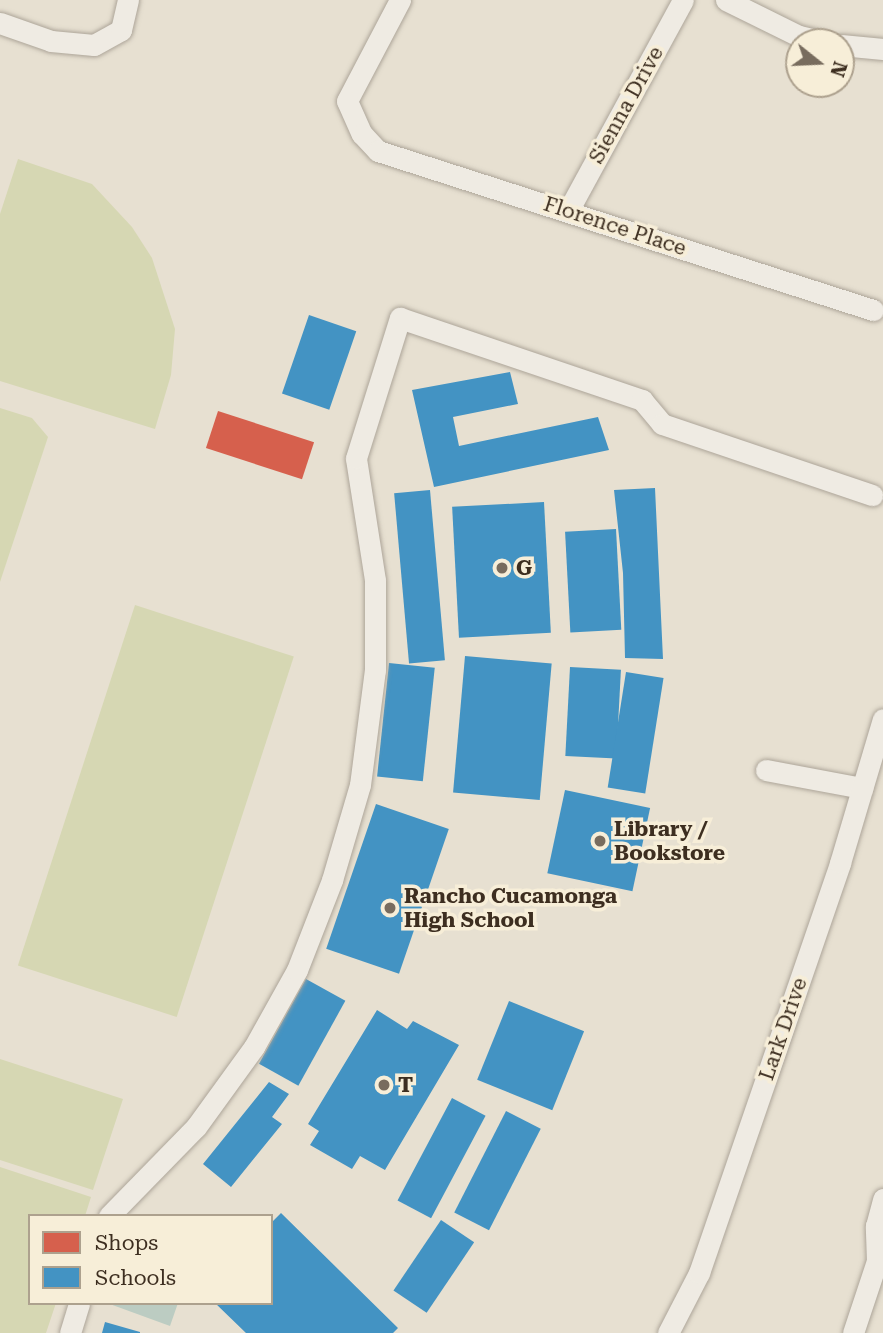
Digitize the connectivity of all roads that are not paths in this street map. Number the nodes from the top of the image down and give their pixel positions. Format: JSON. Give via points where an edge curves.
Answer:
{"nodes":[{"id":1,"x":128,"y":0,"type":"edge"},
{"id":2,"x":400,"y":0,"type":"edge"},
{"id":3,"x":683,"y":0,"type":"edge"},
{"id":4,"x":726,"y":0,"type":"edge"},
{"id":5,"x":0,"y":23,"type":"edge"},
{"id":6,"x":785,"y":29,"type":"edge"},
{"id":7,"x":855,"y":46,"type":"edge"},
{"id":8,"x":883,"y":49,"type":"edge"},
{"id":9,"x":568,"y":211,"type":"junction"},
{"id":10,"x":873,"y":310,"type":"dead end"},
{"id":11,"x":872,"y":495,"type":"dead end"},
{"id":12,"x":883,"y":719,"type":"edge"},
{"id":13,"x":766,"y":770,"type":"dead end"},
{"id":14,"x":862,"y":788,"type":"junction"},
{"id":15,"x":883,"y":1199,"type":"edge"},
{"id":16,"x":111,"y":1214,"type":"edge"},
{"id":17,"x":880,"y":1262,"type":"edge"},
{"id":18,"x":78,"y":1305,"type":"edge"},
{"id":19,"x":70,"y":1333,"type":"edge"},
{"id":20,"x":668,"y":1333,"type":"edge"},
{"id":21,"x":853,"y":1333,"type":"edge"}],
"edges":[{"from":1,"to":5,"type":"street","via":[[121,30],[94,45],[51,41]]},
{"from":2,"to":9,"type":"street","name":"Florence Place","via":[[347,101],[362,134],[378,151]]},
{"from":3,"to":9,"type":"street","name":"Sienna Drive"},
{"from":4,"to":6,"type":"street"},
{"from":7,"to":8,"type":"street"},
{"from":9,"to":10,"type":"street","name":"Florence Place"},
{"from":11,"to":16,"type":"street","via":[[663,424],[642,400],[400,318],[356,458],[375,580],[375,670],[360,785],[332,880],[297,970],[254,1046],[196,1127]]},
{"from":12,"to":14,"type":"street","name":"Lark Drive"},
{"from":13,"to":14,"type":"street"},
{"from":14,"to":20,"type":"street","name":"Lark Drive","via":[[699,1273]]},
{"from":15,"to":17,"type":"street","via":[[876,1226]]},
{"from":17,"to":21,"type":"street"},
{"from":18,"to":19,"type":"street"}]}
